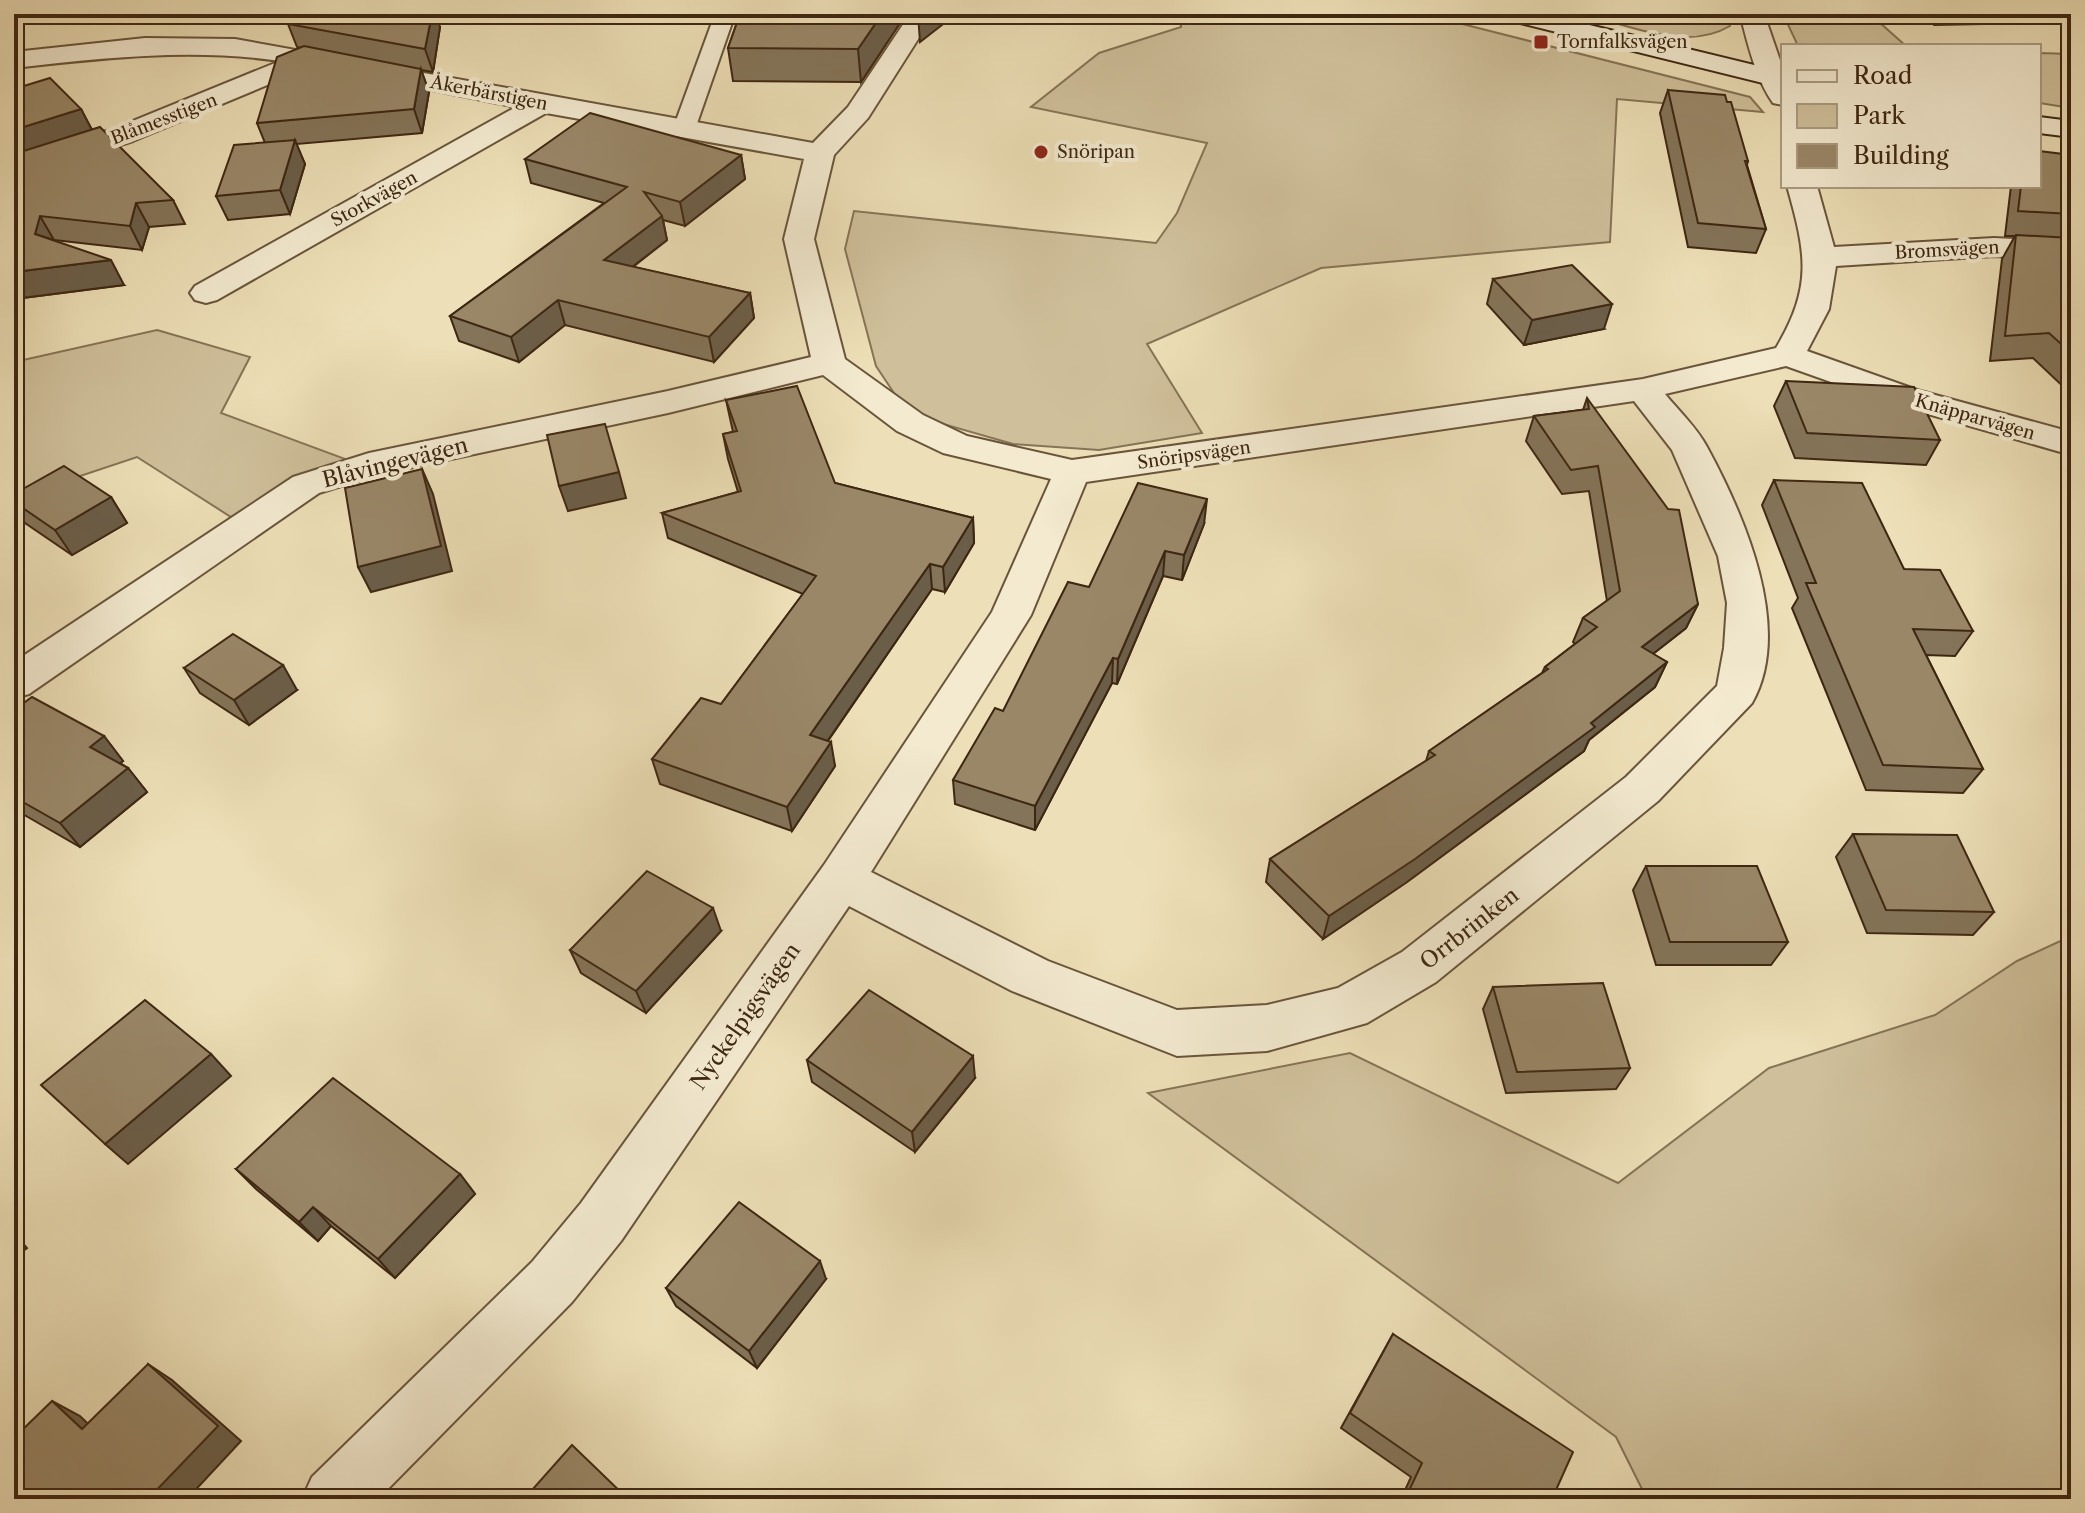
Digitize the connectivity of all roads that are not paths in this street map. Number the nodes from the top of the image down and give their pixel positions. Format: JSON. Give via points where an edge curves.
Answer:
{"nodes":[{"id":1,"x":725,"y":14,"type":"edge"},
{"id":2,"x":922,"y":14,"type":"edge"},
{"id":3,"x":1513,"y":14,"type":"edge"},
{"id":4,"x":1752,"y":14,"type":"edge"},
{"id":5,"x":311,"y":58,"type":"junction"},
{"id":6,"x":14,"y":60,"type":"edge"},
{"id":7,"x":1781,"y":90,"type":"edge"},
{"id":8,"x":542,"y":104,"type":"junction"},
{"id":9,"x":1781,"y":116,"type":"edge"},
{"id":10,"x":2041,"y":125,"type":"edge"},
{"id":11,"x":684,"y":129,"type":"junction"},
{"id":12,"x":2071,"y":129,"type":"edge"},
{"id":13,"x":820,"y":153,"type":"junction"},
{"id":14,"x":14,"y":171,"type":"edge"},
{"id":15,"x":1803,"y":188,"type":"edge"},
{"id":16,"x":2071,"y":251,"type":"edge"},
{"id":17,"x":1823,"y":257,"type":"junction"},
{"id":18,"x":206,"y":293,"type":"dead end"},
{"id":19,"x":1788,"y":355,"type":"junction"},
{"id":20,"x":829,"y":363,"type":"junction"},
{"id":21,"x":1643,"y":389,"type":"junction"},
{"id":22,"x":2071,"y":444,"type":"edge"},
{"id":23,"x":1072,"y":472,"type":"junction"},
{"id":24,"x":14,"y":683,"type":"edge"},
{"id":25,"x":841,"y":879,"type":"junction"},
{"id":26,"x":334,"y":1499,"type":"edge"}],
"edges":[{"from":1,"to":11,"type":"lane"},
{"from":2,"to":13,"type":"street","via":[[858,112]]},
{"from":3,"to":7,"type":"street"},
{"from":4,"to":7,"type":"street"},
{"from":5,"to":6,"type":"street","name":"Åkerbärstigen","via":[[235,47],[145,46]]},
{"from":5,"to":8,"type":"street","name":"Åkerbärstigen"},
{"from":5,"to":14,"type":"street","name":"Blåmesstigen","via":[[123,135]]},
{"from":7,"to":9,"type":"street"},
{"from":8,"to":11,"type":"street","name":"Åkerbärstigen"},
{"from":8,"to":18,"type":"street","name":"Storkvägen"},
{"from":10,"to":12,"type":"street"},
{"from":11,"to":13,"type":"street","name":"Åkerbärstigen"},
{"from":13,"to":20,"type":"street","via":[[799,239]]},
{"from":15,"to":17,"type":"street"},
{"from":16,"to":17,"type":"street","name":"Bromsvägen","via":[[1994,247]]},
{"from":17,"to":19,"type":"street","via":[[1817,303]]},
{"from":19,"to":21,"type":"street","name":"Snöripsvägen"},
{"from":19,"to":22,"type":"street","name":"Knäpparvägen","via":[[1905,397]]},
{"from":20,"to":23,"type":"street","name":"Snöripsvägen","via":[[910,423],[956,445]]},
{"from":20,"to":24,"type":"street","name":"Blåvingevägen","via":[[369,465],[306,485]]},
{"from":21,"to":23,"type":"street","name":"Snöripsvägen"},
{"from":21,"to":25,"type":"street","name":"Orrbrinken","via":[[1689,447],[1737,556],[1747,603],[1737,692],[1642,789],[1419,967],[1349,1007],[1267,1028],[1177,1033],[1030,976]]},
{"from":23,"to":25,"type":"street","name":"Nyckelpigsvägen","via":[[1011,615]]},
{"from":25,"to":26,"type":"street","name":"Nyckelpigsvägen","via":[[562,1270]]}]}
